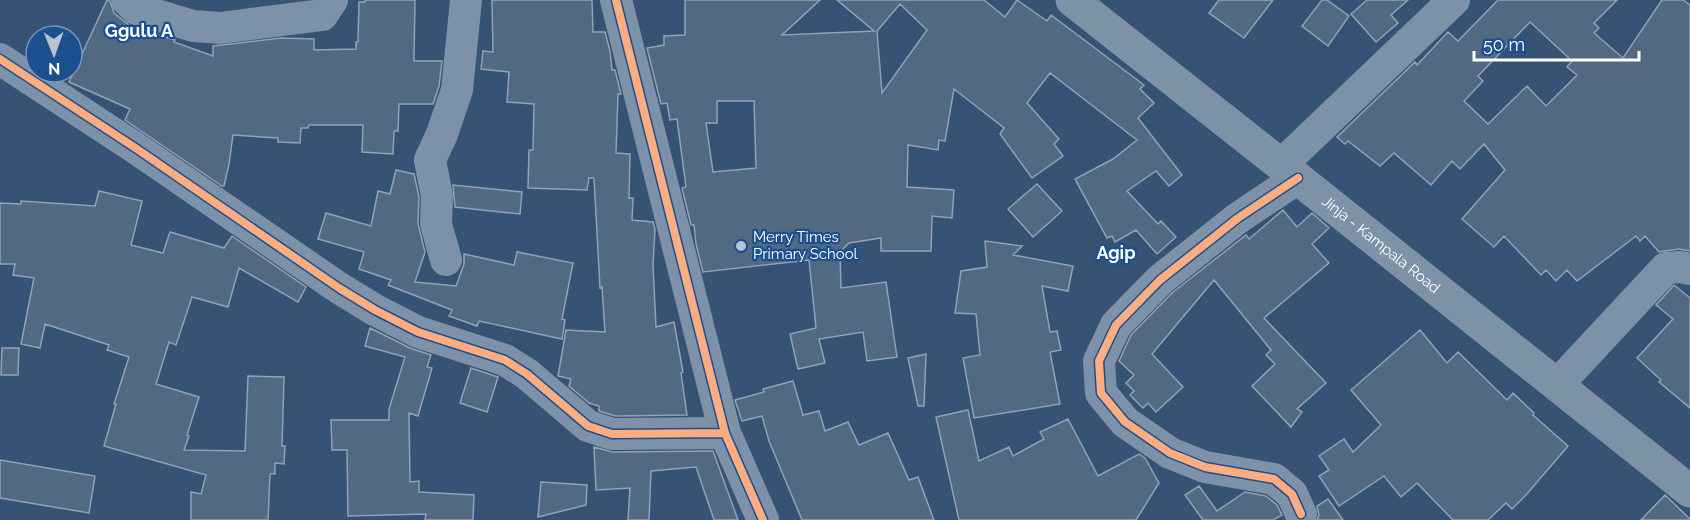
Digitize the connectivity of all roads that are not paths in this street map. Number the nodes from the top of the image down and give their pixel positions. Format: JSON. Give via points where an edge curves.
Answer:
{"nodes":[{"id":1,"x":127,"y":0,"type":"edge"},
{"id":2,"x":332,"y":0,"type":"edge"},
{"id":3,"x":466,"y":0,"type":"edge"},
{"id":4,"x":616,"y":0,"type":"edge"},
{"id":5,"x":1072,"y":0,"type":"edge"},
{"id":6,"x":1454,"y":0,"type":"edge"},
{"id":7,"x":0,"y":60,"type":"edge"},
{"id":8,"x":1290,"y":171,"type":"junction"},
{"id":9,"x":446,"y":260,"type":"dead end"},
{"id":10,"x":1690,"y":269,"type":"edge"},
{"id":11,"x":1557,"y":385,"type":"junction"},
{"id":12,"x":725,"y":433,"type":"junction"},
{"id":13,"x":1690,"y":491,"type":"edge"},
{"id":14,"x":1301,"y":514,"type":"dead end"},
{"id":15,"x":763,"y":520,"type":"edge"}],
"edges":[{"from":1,"to":2,"type":"street","via":[[136,9],[157,17],[220,28],[322,15]]},
{"from":3,"to":9,"type":"street","via":[[457,90],[430,160],[437,196],[436,224]]},
{"from":4,"to":12,"type":"street"},
{"from":5,"to":8,"type":"highway","name":"Jinja - Kampala Road"},
{"from":6,"to":8,"type":"street"},
{"from":7,"to":12,"type":"street","via":[[339,288],[418,332],[505,360],[588,426],[612,434]]},
{"from":8,"to":11,"type":"highway","name":"Jinja - Kampala Road"},
{"from":8,"to":14,"type":"street","via":[[1160,280],[1116,325],[1099,361],[1101,393],[1125,422],[1170,453],[1205,467],[1274,479],[1292,494]]},
{"from":10,"to":11,"type":"street","via":[[1666,268]]},
{"from":11,"to":13,"type":"highway","name":"Jinja - Kampala Road"},
{"from":12,"to":15,"type":"street"}]}
